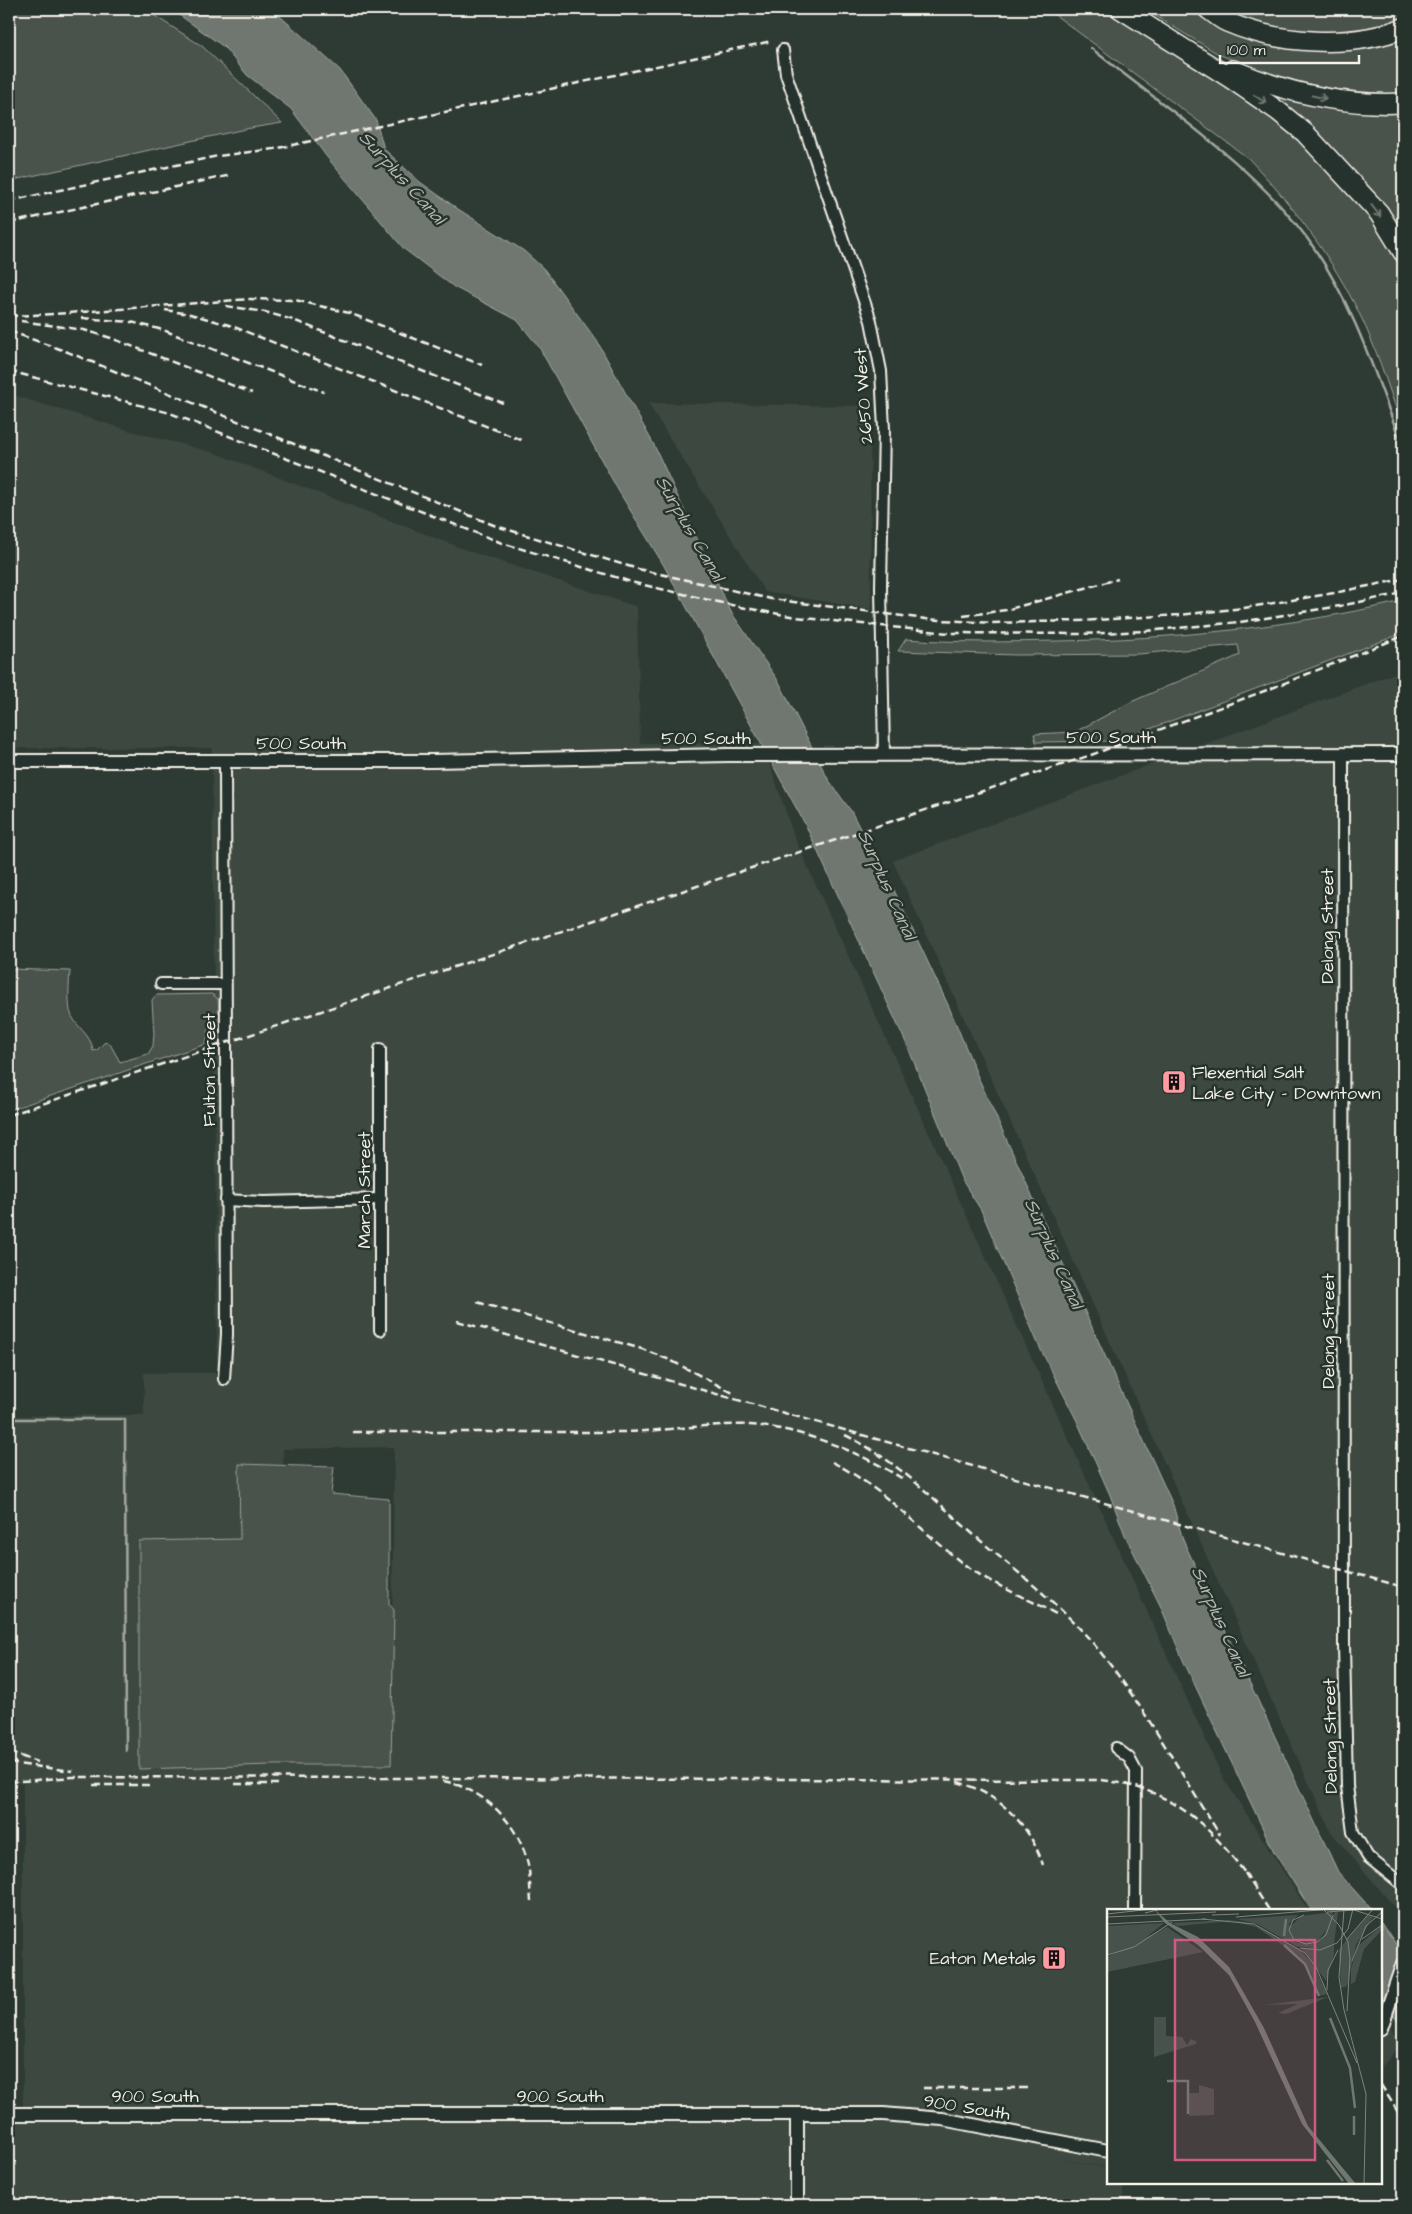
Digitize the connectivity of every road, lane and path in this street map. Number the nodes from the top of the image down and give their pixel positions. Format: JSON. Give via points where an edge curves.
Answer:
{"nodes":[{"id":1,"x":1121,"y":9,"type":"edge"},
{"id":2,"x":1208,"y":9,"type":"edge"},
{"id":3,"x":1403,"y":28,"type":"edge"},
{"id":4,"x":1175,"y":44,"type":"junction"},
{"id":5,"x":783,"y":50,"type":"dead end"},
{"id":6,"x":1403,"y":103,"type":"edge"},
{"id":7,"x":1403,"y":252,"type":"edge"},
{"id":8,"x":1343,"y":754,"type":"junction"},
{"id":9,"x":1403,"y":754,"type":"edge"},
{"id":10,"x":884,"y":755,"type":"junction"},
{"id":11,"x":9,"y":761,"type":"edge"},
{"id":12,"x":225,"y":761,"type":"junction"},
{"id":13,"x":161,"y":984,"type":"dead end"},
{"id":14,"x":225,"y":984,"type":"junction"},
{"id":15,"x":380,"y":1049,"type":"dead end"},
{"id":16,"x":381,"y":1199,"type":"junction"},
{"id":17,"x":226,"y":1200,"type":"junction"},
{"id":18,"x":380,"y":1330,"type":"dead end"},
{"id":19,"x":224,"y":1380,"type":"dead end"},
{"id":20,"x":1116,"y":1748,"type":"dead end"},
{"id":21,"x":1403,"y":1885,"type":"edge"},
{"id":22,"x":1135,"y":1909,"type":"edge"},
{"id":23,"x":1403,"y":1963,"type":"edge"},
{"id":24,"x":1382,"y":2024,"type":"edge"},
{"id":25,"x":9,"y":2114,"type":"edge"},
{"id":26,"x":797,"y":2114,"type":"junction"},
{"id":27,"x":1107,"y":2151,"type":"edge"},
{"id":28,"x":797,"y":2205,"type":"edge"}],
"edges":[{"from":1,"to":4,"type":"highway"},
{"from":2,"to":3,"type":"highway","via":[[1226,22],[1251,30],[1313,41],[1353,41]]},
{"from":4,"to":6,"type":"highway","one_way":true,"via":[[1282,89],[1348,102]]},
{"from":4,"to":7,"type":"highway","one_way":true,"via":[[1278,111],[1305,133],[1379,213]]},
{"from":5,"to":10,"type":"street","name":"2650 West","via":[[786,74],[871,321],[881,371],[884,429],[881,587]]},
{"from":8,"to":9,"type":"street","name":"500 South"},
{"from":8,"to":10,"type":"street","name":"500 South"},
{"from":8,"to":21,"type":"street","name":"Delong Street","via":[[1347,1786],[1353,1832],[1359,1846]]},
{"from":10,"to":12,"type":"street","name":"500 South"},
{"from":11,"to":12,"type":"street","name":"500 South"},
{"from":12,"to":14,"type":"street","name":"Fulton Street"},
{"from":13,"to":14,"type":"street"},
{"from":14,"to":17,"type":"street","name":"Fulton Street"},
{"from":15,"to":16,"type":"street","name":"March Street"},
{"from":16,"to":17,"type":"street"},
{"from":16,"to":18,"type":"street","name":"March Street"},
{"from":17,"to":19,"type":"street","name":"Fulton Street"},
{"from":20,"to":22,"type":"street","via":[[1129,1758],[1136,1771]]},
{"from":23,"to":24,"type":"street"},
{"from":25,"to":26,"type":"street","name":"900 South"},
{"from":26,"to":27,"type":"street","name":"900 South","via":[[920,2116]]},
{"from":26,"to":28,"type":"street"}]}
